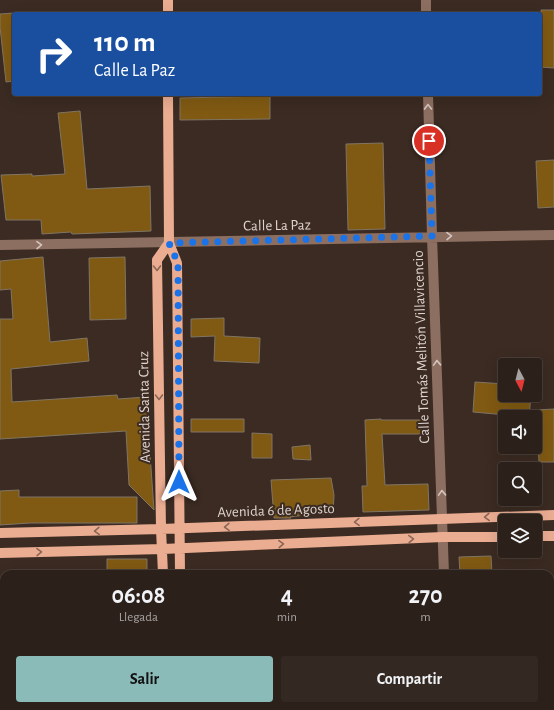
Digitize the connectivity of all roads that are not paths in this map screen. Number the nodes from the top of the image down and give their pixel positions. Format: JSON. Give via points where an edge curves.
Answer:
{"nodes":[{"id":1,"x":168,"y":0,"type":"edge"},
{"id":2,"x":426,"y":0,"type":"edge"},
{"id":3,"x":168,"y":12,"type":"edge"},
{"id":4,"x":426,"y":12,"type":"edge"},
{"id":5,"x":168,"y":96,"type":"edge"},
{"id":6,"x":428,"y":96,"type":"edge"},
{"id":7,"x":554,"y":235,"type":"edge"},
{"id":8,"x":432,"y":236,"type":"junction"},
{"id":9,"x":169,"y":243,"type":"junction"},
{"id":10,"x":0,"y":245,"type":"edge"},
{"id":11,"x":554,"y":515,"type":"edge"},
{"id":12,"x":443,"y":519,"type":"junction"},
{"id":13,"x":179,"y":528,"type":"junction"},
{"id":14,"x":161,"y":529,"type":"junction"},
{"id":15,"x":0,"y":533,"type":"edge"},
{"id":16,"x":542,"y":536,"type":"edge"},
{"id":17,"x":554,"y":536,"type":"edge"},
{"id":18,"x":498,"y":537,"type":"edge"},
{"id":19,"x":443,"y":538,"type":"junction"},
{"id":20,"x":163,"y":549,"type":"junction"},
{"id":21,"x":180,"y":549,"type":"junction"},
{"id":22,"x":0,"y":553,"type":"edge"},
{"id":23,"x":163,"y":570,"type":"edge"},
{"id":24,"x":180,"y":570,"type":"edge"},
{"id":25,"x":444,"y":570,"type":"edge"}],
"edges":[{"from":1,"to":3,"type":"main road"},
{"from":2,"to":4,"type":"street"},
{"from":5,"to":9,"type":"main road"},
{"from":8,"to":6,"type":"street","name":"Calle Tomás Melitón Villavicencio","one_way":true},
{"from":8,"to":7,"type":"street","name":"Calle La Paz","one_way":true},
{"from":8,"to":9,"type":"street","name":"Calle La Paz"},
{"from":12,"to":8,"type":"street","name":"Calle Tomás Melitón Villavicencio","one_way":true},
{"from":10,"to":9,"type":"street","name":"Calle La Paz","one_way":true},
{"from":9,"to":13,"type":"main road","via":[[178,263]]},
{"from":9,"to":14,"type":"main road","name":"Avenida Santa Cruz","one_way":true,"via":[[157,260]]},
{"from":11,"to":12,"type":"main road","name":"Avenida 6 de Agosto","one_way":true},
{"from":12,"to":13,"type":"main road","name":"Avenida 6 de Agosto","one_way":true},
{"from":12,"to":19,"type":"street","name":"Calle Tomás Melitón Villavicencio"},
{"from":13,"to":14,"type":"main road","name":"Avenida 6 de Agosto"},
{"from":13,"to":21,"type":"main road"},
{"from":14,"to":15,"type":"main road","name":"Avenida 6 de Agosto","one_way":true},
{"from":14,"to":20,"type":"main road","name":"Avenida Santa Cruz"},
{"from":16,"to":17,"type":"main road"},
{"from":18,"to":19,"type":"main road"},
{"from":21,"to":19,"type":"main road","one_way":true},
{"from":19,"to":25,"type":"street","name":"Calle Tomás Melitón Villavicencio"},
{"from":20,"to":21,"type":"main road"},
{"from":22,"to":20,"type":"main road","one_way":true},
{"from":20,"to":23,"type":"main road","name":"Avenida Santa Cruz"},
{"from":21,"to":24,"type":"main road"}]}
